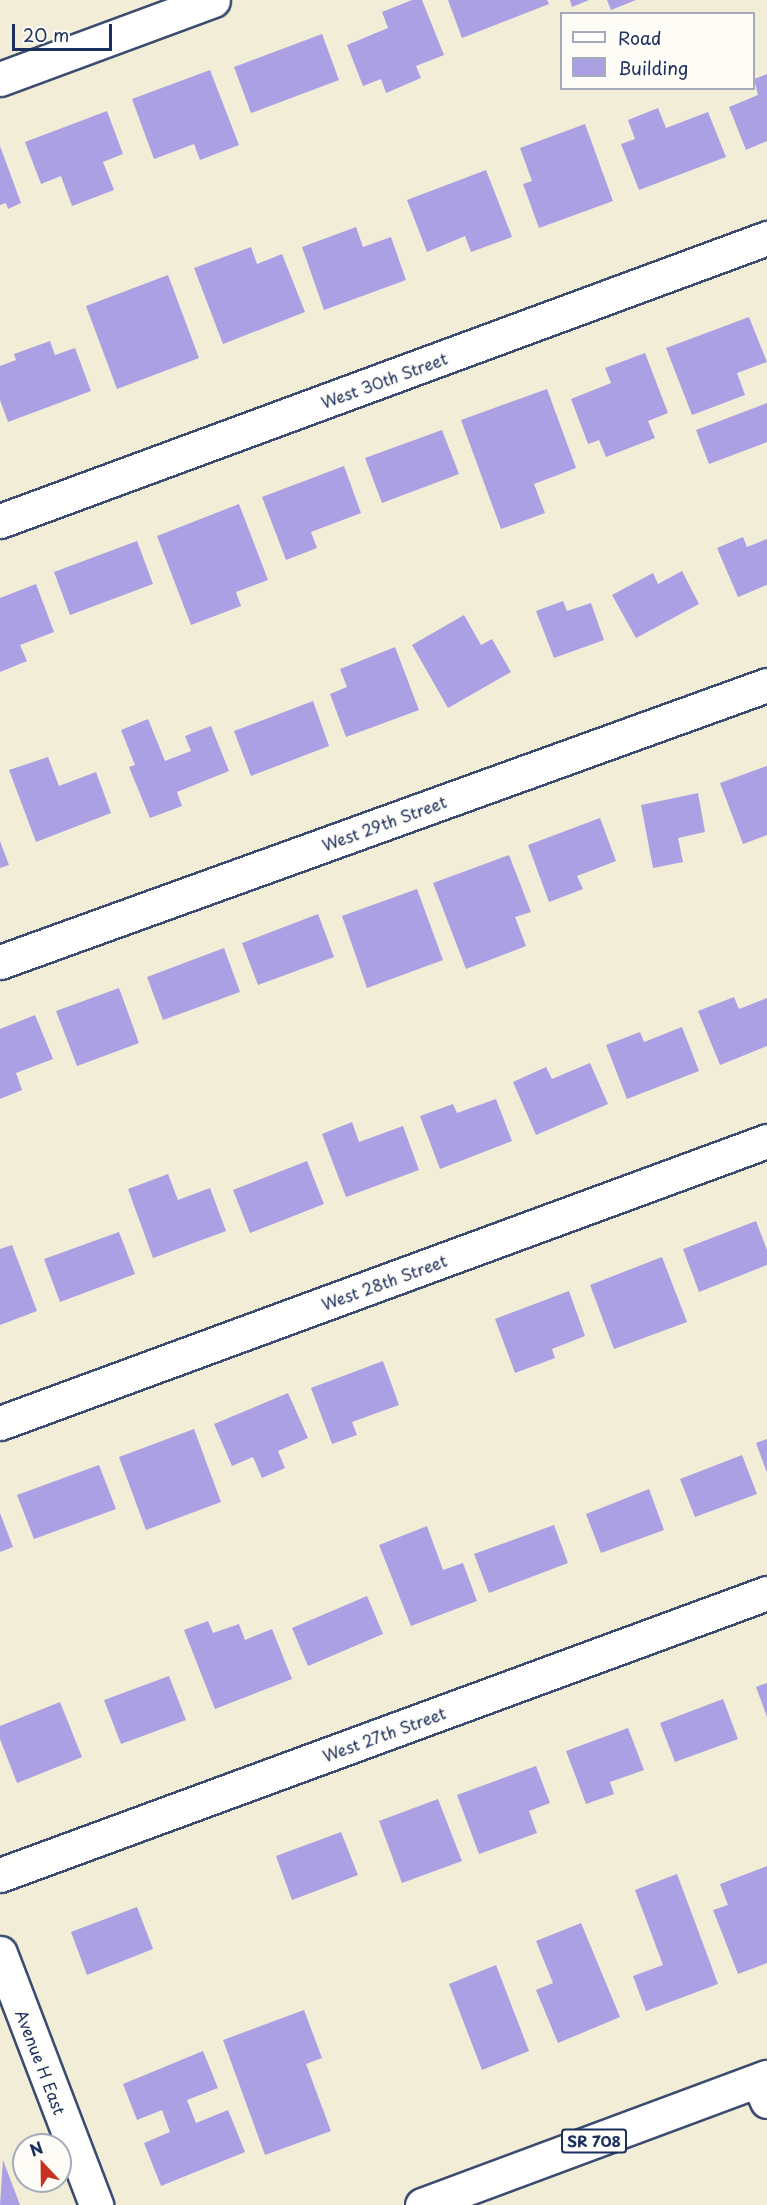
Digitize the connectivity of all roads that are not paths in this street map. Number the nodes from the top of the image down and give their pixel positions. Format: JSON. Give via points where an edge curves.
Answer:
{"nodes":[{"id":1,"x":213,"y":0,"type":"edge"},
{"id":2,"x":0,"y":79,"type":"edge"},
{"id":3,"x":767,"y":238,"type":"edge"},
{"id":4,"x":0,"y":521,"type":"edge"},
{"id":5,"x":767,"y":685,"type":"edge"},
{"id":6,"x":0,"y":962,"type":"edge"},
{"id":7,"x":767,"y":1141,"type":"edge"},
{"id":8,"x":0,"y":1423,"type":"edge"},
{"id":9,"x":767,"y":1593,"type":"edge"},
{"id":10,"x":0,"y":1875,"type":"edge"},
{"id":11,"x":0,"y":1953,"type":"edge"},
{"id":12,"x":764,"y":2086,"type":"edge"},
{"id":13,"x":96,"y":2205,"type":"edge"},
{"id":14,"x":422,"y":2205,"type":"edge"}],
"edges":[{"from":1,"to":2,"type":"street"},
{"from":3,"to":4,"type":"street","name":"West 30th Street"},
{"from":5,"to":6,"type":"street","name":"West 29th Street"},
{"from":7,"to":8,"type":"street","name":"West 28th Street"},
{"from":9,"to":10,"type":"street","name":"West 27th Street"},
{"from":11,"to":13,"type":"street","name":"Avenue H East"},
{"from":12,"to":14,"type":"street","number":"SR 708"}]}
